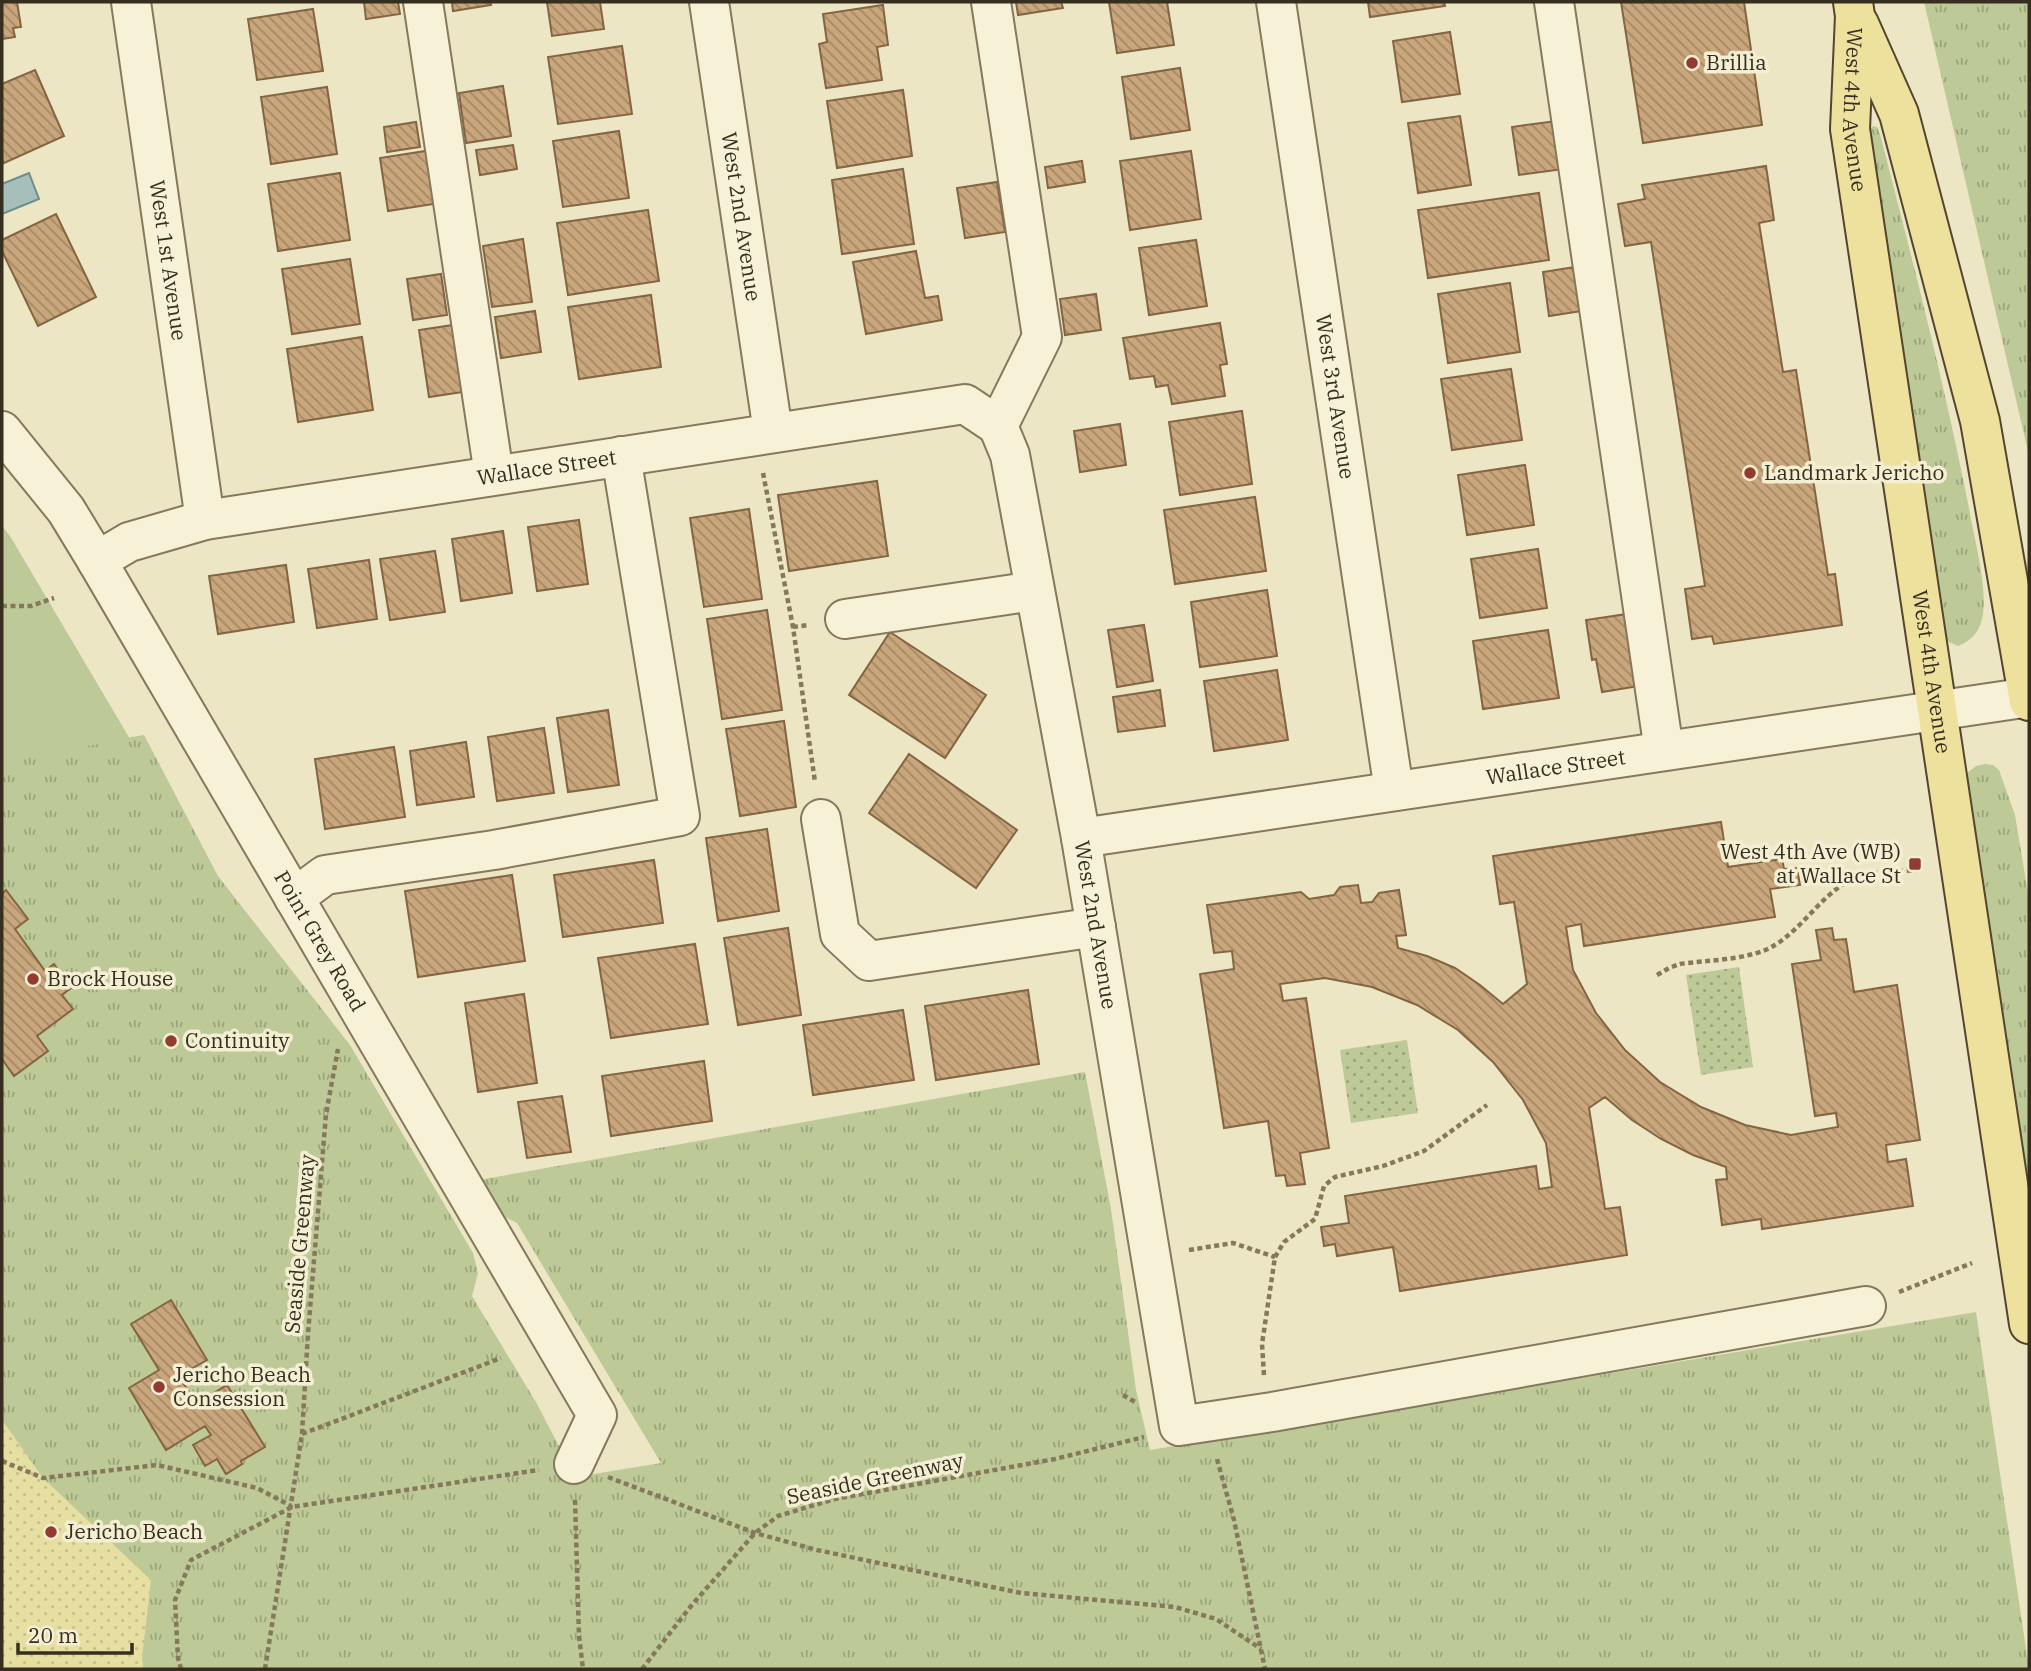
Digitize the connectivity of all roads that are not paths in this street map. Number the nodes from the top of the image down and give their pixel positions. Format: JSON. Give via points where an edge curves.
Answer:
{"nodes":[{"id":1,"x":131,"y":2,"type":"edge"},
{"id":2,"x":423,"y":2,"type":"edge"},
{"id":3,"x":709,"y":2,"type":"edge"},
{"id":4,"x":991,"y":2,"type":"edge"},
{"id":5,"x":1276,"y":2,"type":"edge"},
{"id":6,"x":1554,"y":2,"type":"edge"},
{"id":7,"x":1854,"y":9,"type":"edge"},
{"id":8,"x":998,"y":426,"type":"junction"},
{"id":9,"x":2,"y":431,"type":"edge"},
{"id":10,"x":767,"y":449,"type":"junction"},
{"id":11,"x":621,"y":456,"type":"junction"},
{"id":12,"x":494,"y":475,"type":"junction"},
{"id":13,"x":205,"y":520,"type":"junction"},
{"id":14,"x":97,"y":561,"type":"junction"},
{"id":15,"x":1034,"y":591,"type":"junction"},
{"id":16,"x":845,"y":619,"type":"dead end"},
{"id":17,"x":2029,"y":699,"type":"edge"},
{"id":18,"x":1937,"y":710,"type":"junction"},
{"id":19,"x":1664,"y":751,"type":"junction"},
{"id":20,"x":1395,"y":791,"type":"junction"},
{"id":21,"x":821,"y":819,"type":"road end"},
{"id":22,"x":1081,"y":838,"type":"junction"},
{"id":23,"x":294,"y":898,"type":"junction"},
{"id":24,"x":1096,"y":927,"type":"junction"},
{"id":25,"x":1866,"y":1306,"type":"road end"},
{"id":26,"x":2029,"y":1324,"type":"edge"},
{"id":27,"x":574,"y":1464,"type":"road end"}],
"edges":[{"from":1,"to":13,"type":"street","name":"West 1st Avenue"},
{"from":2,"to":12,"type":"street"},
{"from":3,"to":10,"type":"street","name":"West 2nd Avenue"},
{"from":4,"to":8,"type":"street","via":[[1042,337]]},
{"from":5,"to":20,"type":"street","name":"West 3rd Avenue"},
{"from":6,"to":19,"type":"street"},
{"from":7,"to":17,"type":"main road","name":"West 4th Avenue","via":[[1899,114],[1980,421]]},
{"from":7,"to":18,"type":"main road","name":"West 4th Avenue","via":[[1850,129]]},
{"from":8,"to":10,"type":"street","name":"Wallace Street","via":[[965,404]]},
{"from":8,"to":15,"type":"street","name":"West 2nd Avenue","via":[[1010,455]]},
{"from":9,"to":14,"type":"street","name":"Point Grey Road","via":[[66,510]]},
{"from":10,"to":11,"type":"street","name":"Wallace Street"},
{"from":11,"to":12,"type":"street","name":"Wallace Street"},
{"from":11,"to":23,"type":"street","via":[[680,816],[325,875]]},
{"from":12,"to":13,"type":"street","name":"Wallace Street"},
{"from":13,"to":14,"type":"street","name":"Wallace Street","via":[[129,542]]},
{"from":14,"to":23,"type":"street","name":"Point Grey Road"},
{"from":15,"to":16,"type":"street"},
{"from":15,"to":22,"type":"street","name":"West 2nd Avenue"},
{"from":17,"to":18,"type":"street","name":"Wallace Street"},
{"from":18,"to":19,"type":"street","name":"Wallace Street"},
{"from":18,"to":26,"type":"main road","name":"West 4th Avenue"},
{"from":19,"to":20,"type":"street","name":"Wallace Street"},
{"from":20,"to":22,"type":"street","name":"Wallace Street"},
{"from":21,"to":24,"type":"street","via":[[840,934],[869,961]]},
{"from":22,"to":24,"type":"street","name":"West 2nd Avenue"},
{"from":23,"to":27,"type":"street","name":"Point Grey Road","via":[[597,1415]]},
{"from":24,"to":25,"type":"street","name":"West 2nd Avenue","via":[[1178,1426]]}]}
